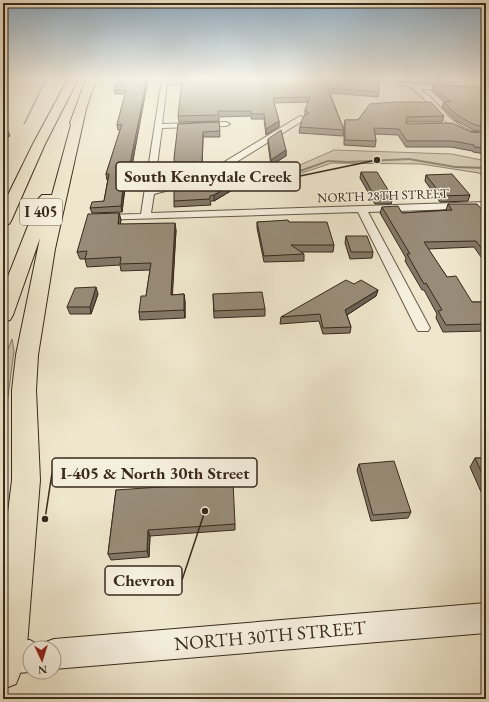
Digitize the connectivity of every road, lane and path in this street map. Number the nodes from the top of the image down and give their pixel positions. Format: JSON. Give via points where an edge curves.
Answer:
{"nodes":[{"id":1,"x":61,"y":112,"type":"edge"},
{"id":2,"x":61,"y":112,"type":"edge"},
{"id":3,"x":68,"y":112,"type":"edge"},
{"id":4,"x":71,"y":112,"type":"edge"},
{"id":5,"x":161,"y":112,"type":"edge"},
{"id":6,"x":439,"y":112,"type":"edge"},
{"id":7,"x":303,"y":118,"type":"edge"},
{"id":8,"x":226,"y":124,"type":"dead end"},
{"id":9,"x":453,"y":125,"type":"junction"},
{"id":10,"x":159,"y":126,"type":"junction"},
{"id":11,"x":438,"y":126,"type":"edge"},
{"id":12,"x":486,"y":136,"type":"edge"},
{"id":13,"x":149,"y":192,"type":"junction"},
{"id":14,"x":3,"y":193,"type":"edge"},
{"id":15,"x":486,"y":205,"type":"edge"},
{"id":16,"x":361,"y":208,"type":"junction"},
{"id":17,"x":146,"y":215,"type":"junction"},
{"id":18,"x":89,"y":218,"type":"edge"},
{"id":19,"x":3,"y":221,"type":"edge"},
{"id":20,"x":3,"y":315,"type":"edge"},
{"id":21,"x":423,"y":328,"type":"dead end"},
{"id":22,"x":486,"y":618,"type":"edge"},
{"id":23,"x":62,"y":653,"type":"edge"},
{"id":24,"x":11,"y":661,"type":"edge"}],
"edges":[{"from":1,"to":14,"type":"highway"},
{"from":2,"to":19,"type":"highway","number":"I 405","via":[[39,144]]},
{"from":3,"to":20,"type":"highway","number":"I 405"},
{"from":4,"to":24,"type":"highway","via":[[27,355],[24,390],[26,480]]},
{"from":5,"to":10,"type":"street"},
{"from":6,"to":9,"type":"street"},
{"from":7,"to":13,"type":"street","via":[[219,169],[174,186]]},
{"from":8,"to":10,"type":"street"},
{"from":9,"to":11,"type":"street"},
{"from":9,"to":12,"type":"street","via":[[467,134]]},
{"from":10,"to":13,"type":"street"},
{"from":13,"to":17,"type":"street"},
{"from":15,"to":16,"type":"street","name":"NORTH 28TH STREET"},
{"from":16,"to":17,"type":"street","name":"NORTH 28TH STREET"},
{"from":16,"to":21,"type":"street"},
{"from":17,"to":18,"type":"street","name":"NORTH 28TH STREET"},
{"from":22,"to":23,"type":"street","name":"NORTH 30TH STREET"}]}
